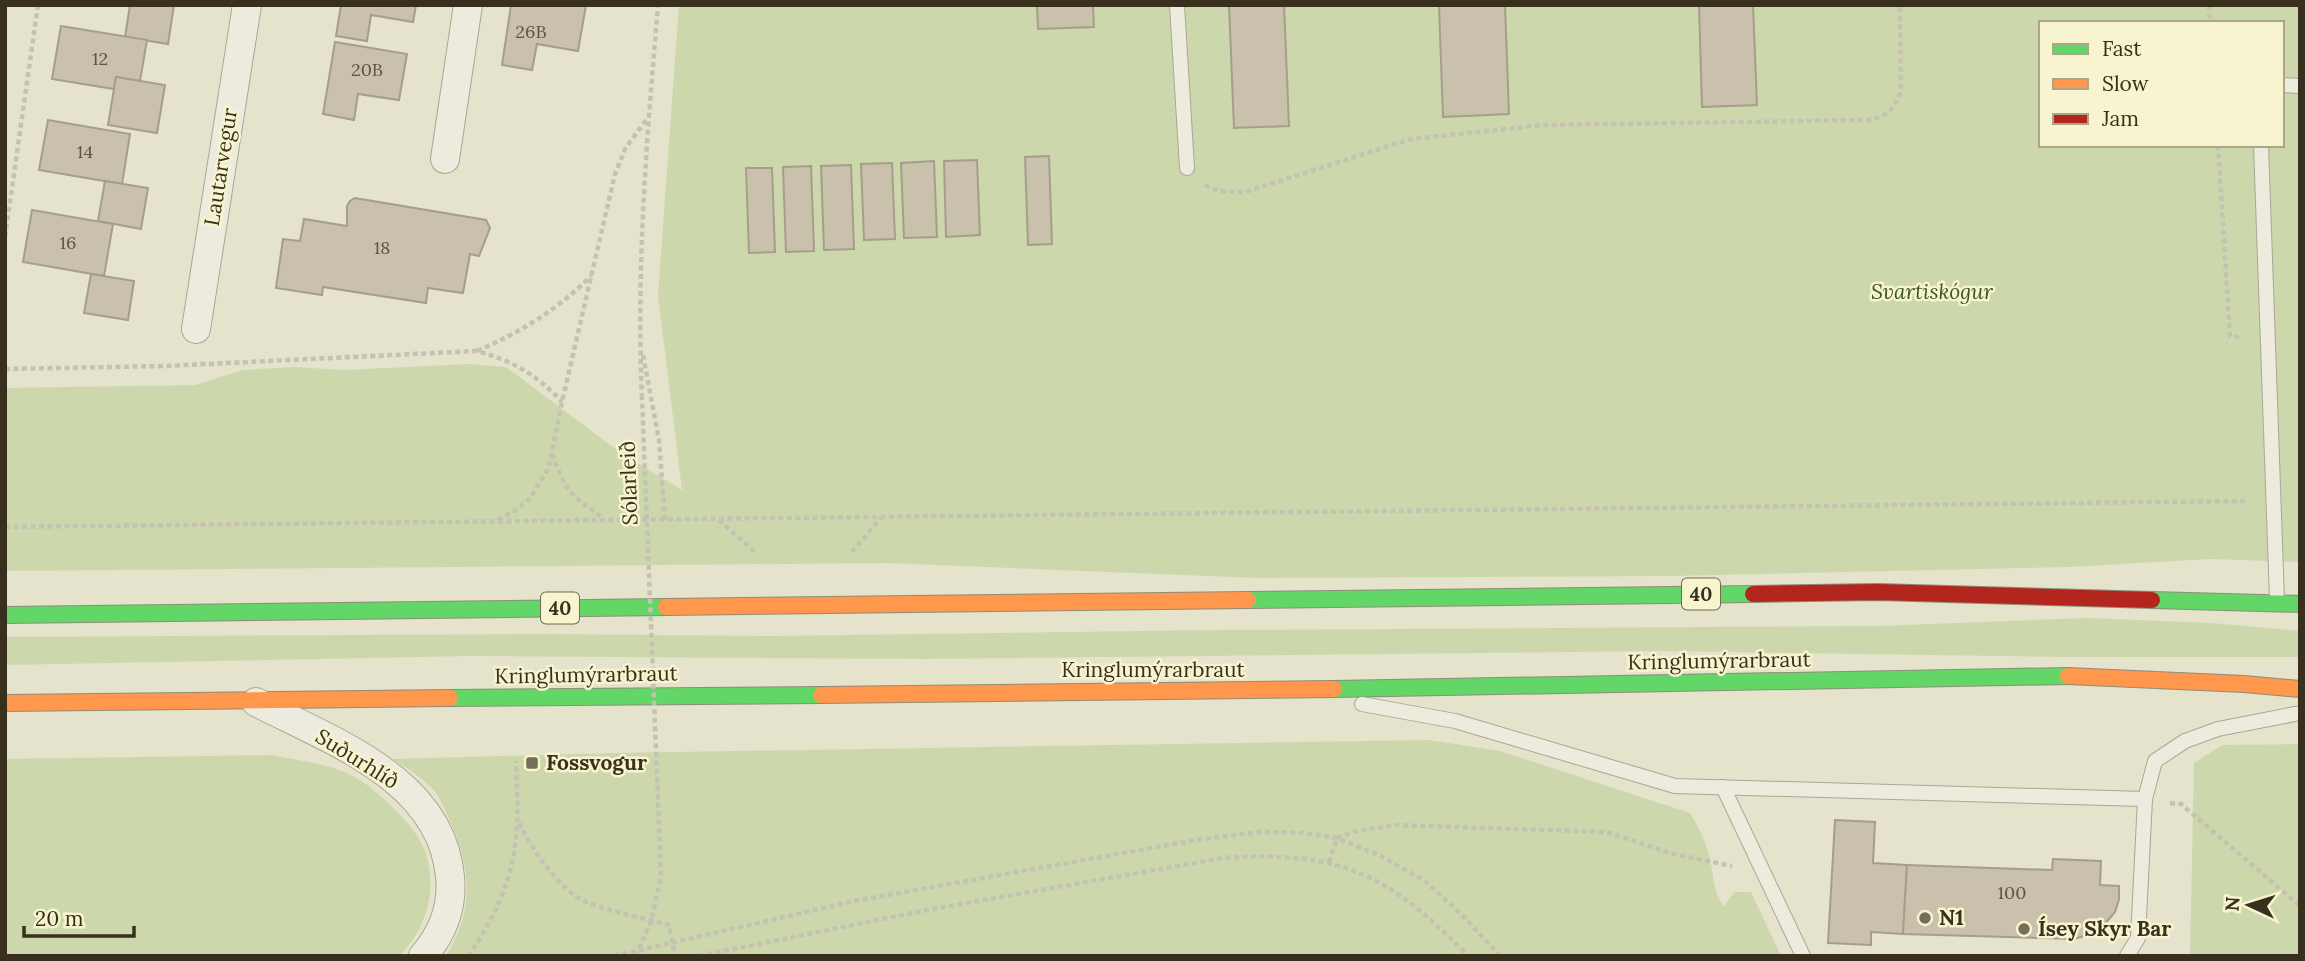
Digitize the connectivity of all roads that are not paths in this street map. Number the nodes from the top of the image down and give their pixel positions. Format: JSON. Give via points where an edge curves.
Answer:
{"nodes":[{"id":1,"x":247,"y":5,"type":"edge"},
{"id":2,"x":468,"y":5,"type":"edge"},
{"id":3,"x":1177,"y":5,"type":"edge"},
{"id":4,"x":2261,"y":147,"type":"edge"},
{"id":5,"x":445,"y":159,"type":"dead end"},
{"id":6,"x":1186,"y":168,"type":"road end"},
{"id":7,"x":196,"y":329,"type":"dead end"},
{"id":8,"x":2277,"y":603,"type":"junction"},
{"id":9,"x":2300,"y":604,"type":"edge"},
{"id":10,"x":5,"y":615,"type":"edge"},
{"id":11,"x":2300,"y":689,"type":"edge"},
{"id":12,"x":1285,"y":690,"type":"junction"},
{"id":13,"x":253,"y":701,"type":"junction"},
{"id":14,"x":5,"y":703,"type":"edge"},
{"id":15,"x":2300,"y":713,"type":"edge"},
{"id":16,"x":1723,"y":787,"type":"junction"},
{"id":17,"x":2145,"y":799,"type":"junction"},
{"id":18,"x":423,"y":956,"type":"edge"},
{"id":19,"x":1803,"y":956,"type":"edge"},
{"id":20,"x":2127,"y":956,"type":"edge"}],
"edges":[{"from":1,"to":7,"type":"street","name":"Lautarvegur"},
{"from":2,"to":5,"type":"street"},
{"from":3,"to":6,"type":"lane"},
{"from":4,"to":8,"type":"lane"},
{"from":8,"to":9,"type":"main road","number":"40"},
{"from":8,"to":10,"type":"main road","number":"40","via":[[1878,592]]},
{"from":11,"to":12,"type":"main road","name":"Kringlumýrarbraut","via":[[2053,675]]},
{"from":12,"to":13,"type":"main road","name":"Kringlumýrarbraut"},
{"from":12,"to":16,"type":"lane","via":[[1455,721],[1675,786]]},
{"from":13,"to":14,"type":"main road","name":"Kringlumýrarbraut"},
{"from":13,"to":18,"type":"street","name":"Suðurhlíð","via":[[358,755],[395,779],[421,806],[449,860],[451,892],[447,918]]},
{"from":15,"to":17,"type":"lane","via":[[2218,729],[2185,741],[2155,761]]},
{"from":16,"to":17,"type":"lane"},
{"from":16,"to":19,"type":"lane"},
{"from":17,"to":20,"type":"lane","via":[[2138,938]]}]}
